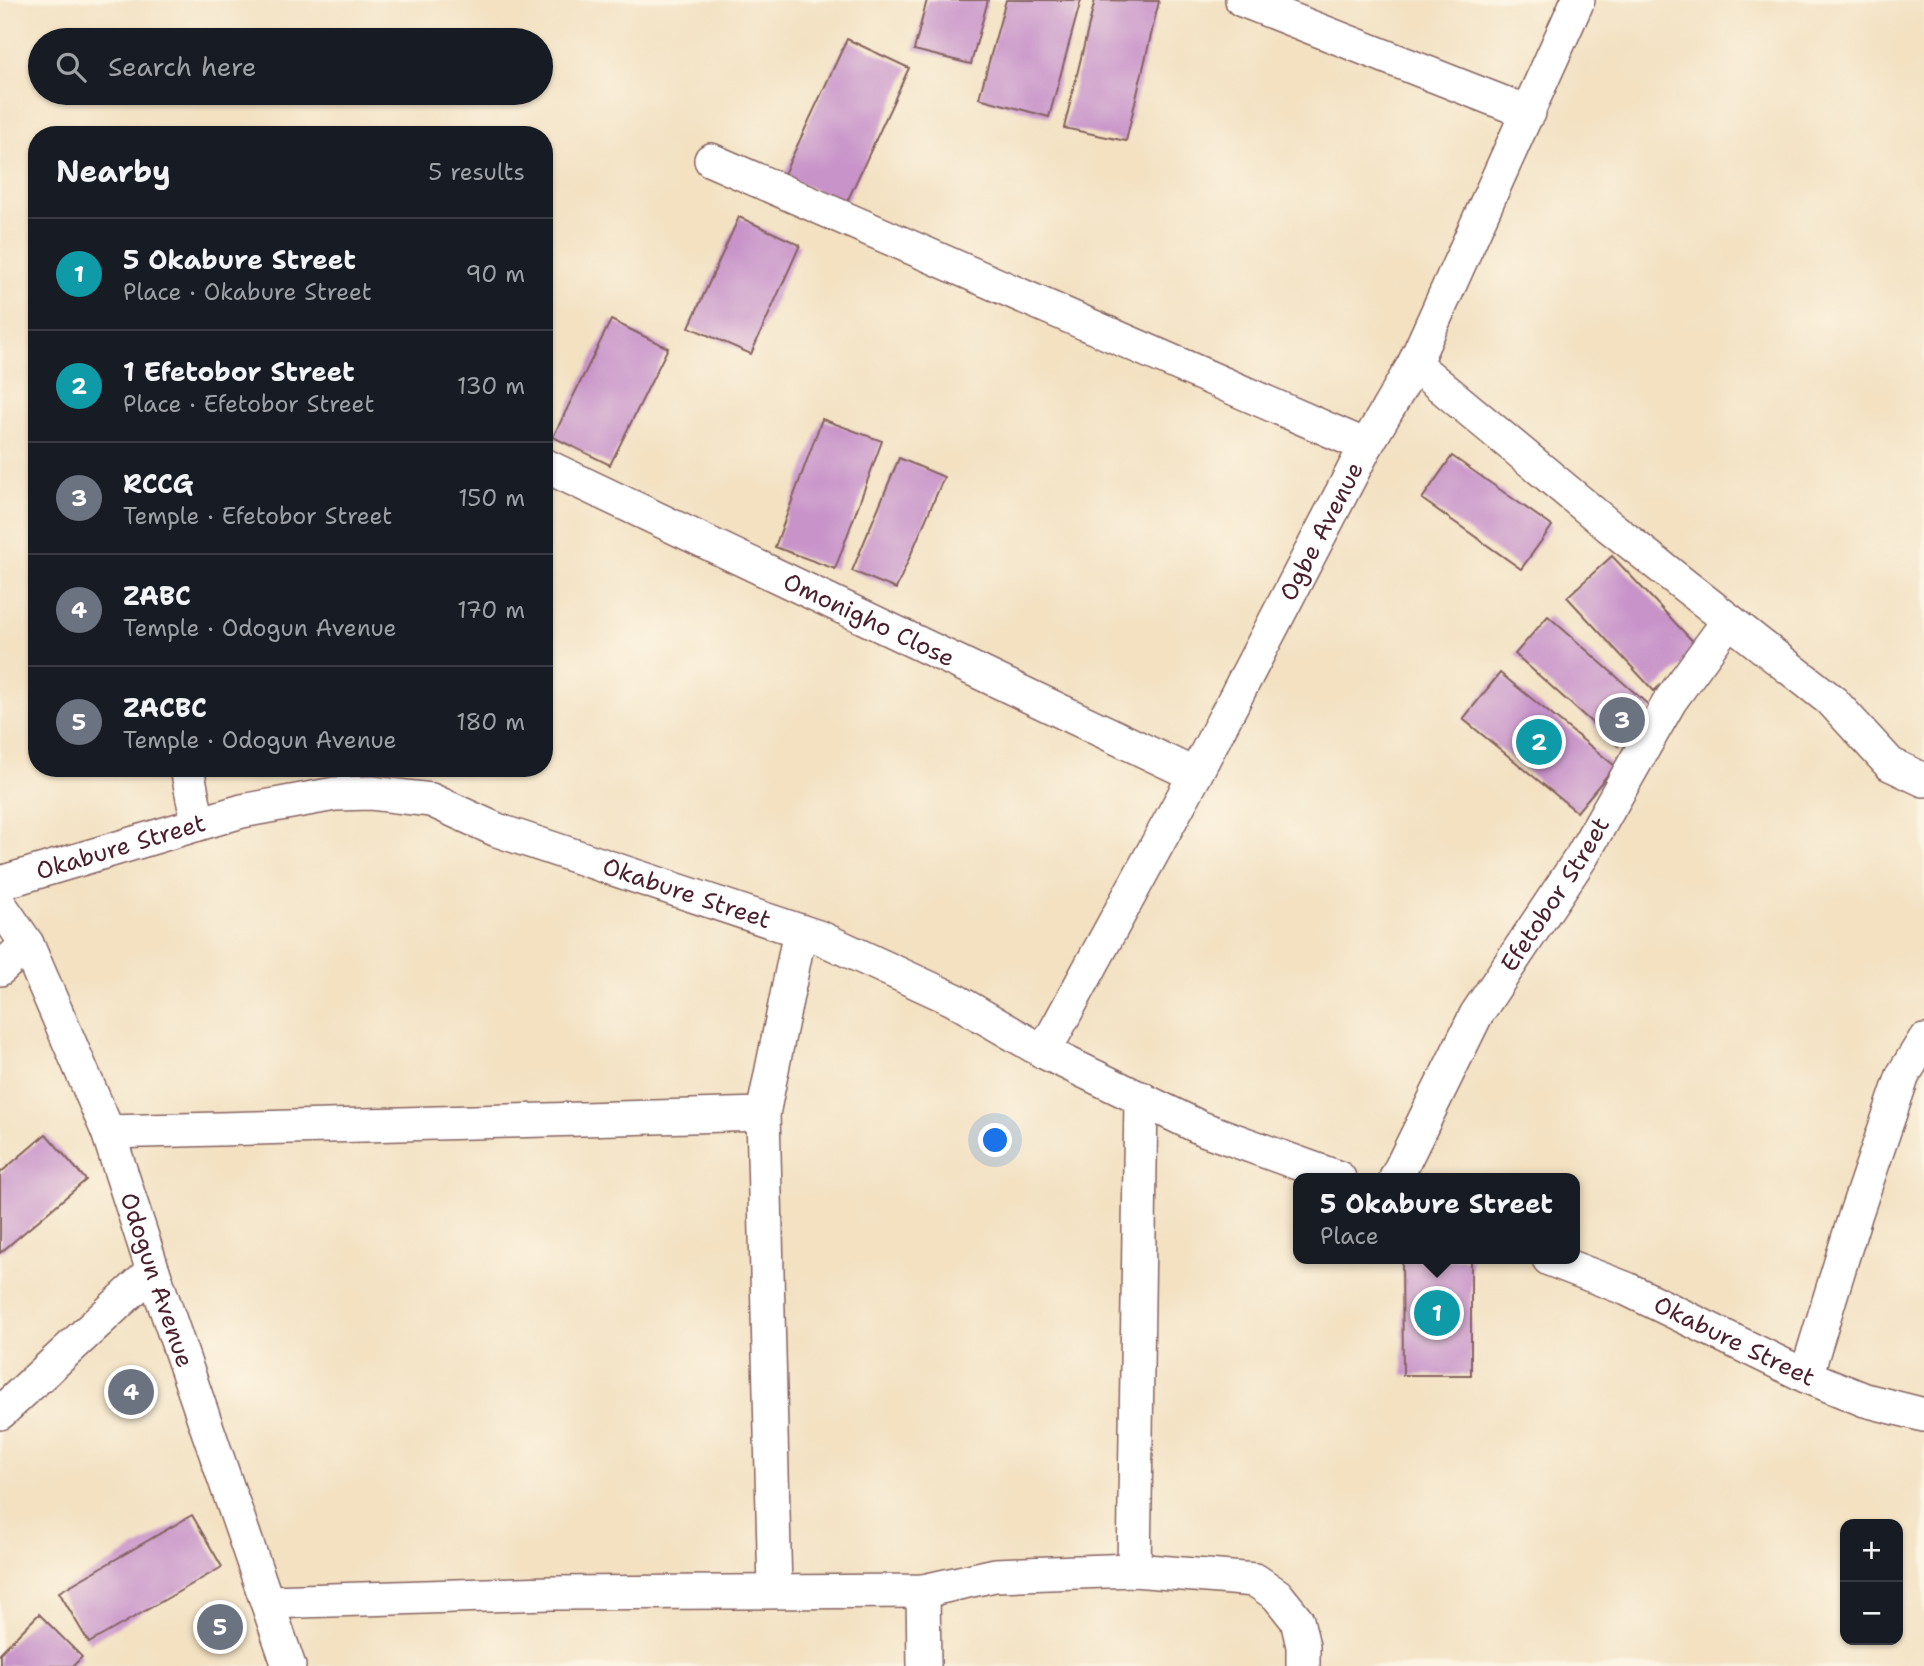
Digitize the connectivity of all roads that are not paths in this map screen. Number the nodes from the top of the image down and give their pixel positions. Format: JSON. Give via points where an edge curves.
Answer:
{"nodes":[{"id":1,"x":1242,"y":0,"type":"edge"},
{"id":2,"x":1578,"y":0,"type":"edge"},
{"id":3,"x":1529,"y":113,"type":"junction"},
{"id":4,"x":711,"y":160,"type":"dead end"},
{"id":5,"x":1414,"y":364,"type":"junction"},
{"id":6,"x":1366,"y":446,"type":"junction"},
{"id":7,"x":553,"y":469,"type":"edge"},
{"id":8,"x":1729,"y":620,"type":"junction"},
{"id":9,"x":1195,"y":775,"type":"junction"},
{"id":10,"x":189,"y":777,"type":"edge"},
{"id":11,"x":1924,"y":780,"type":"edge"},
{"id":12,"x":198,"y":824,"type":"junction"},
{"id":13,"x":0,"y":883,"type":"edge"},
{"id":14,"x":0,"y":905,"type":"edge"},
{"id":15,"x":800,"y":931,"type":"junction"},
{"id":16,"x":27,"y":944,"type":"junction"},
{"id":17,"x":0,"y":969,"type":"edge"},
{"id":18,"x":1924,"y":1041,"type":"edge"},
{"id":19,"x":1044,"y":1052,"type":"junction"},
{"id":20,"x":1141,"y":1098,"type":"junction"},
{"id":21,"x":763,"y":1114,"type":"junction"},
{"id":22,"x":108,"y":1132,"type":"junction"},
{"id":23,"x":1325,"y":1173,"type":"edge"},
{"id":24,"x":1398,"y":1173,"type":"edge"},
{"id":25,"x":1562,"y":1264,"type":"edge"},
{"id":26,"x":153,"y":1271,"type":"junction"},
{"id":27,"x":1806,"y":1376,"type":"junction"},
{"id":28,"x":0,"y":1413,"type":"edge"},
{"id":29,"x":1924,"y":1415,"type":"edge"},
{"id":30,"x":1135,"y":1570,"type":"junction"},
{"id":31,"x":775,"y":1591,"type":"junction"},
{"id":32,"x":923,"y":1591,"type":"junction"},
{"id":33,"x":269,"y":1602,"type":"junction"},
{"id":34,"x":289,"y":1666,"type":"edge"},
{"id":35,"x":924,"y":1666,"type":"edge"},
{"id":36,"x":1303,"y":1666,"type":"edge"}],
"edges":[{"from":1,"to":3,"type":"street"},
{"from":2,"to":3,"type":"street","name":"Ogbe Avenue"},
{"from":3,"to":5,"type":"street","name":"Ogbe Avenue"},
{"from":4,"to":6,"type":"street"},
{"from":5,"to":6,"type":"street","name":"Ogbe Avenue"},
{"from":5,"to":8,"type":"street"},
{"from":6,"to":9,"type":"street","name":"Ogbe Avenue"},
{"from":7,"to":9,"type":"street","name":"Omonigho Close"},
{"from":8,"to":11,"type":"street","via":[[1833,702],[1889,764]]},
{"from":8,"to":24,"type":"street","name":"Efetobor Street","via":[[1670,701],[1582,856],[1476,1015]]},
{"from":9,"to":19,"type":"street","name":"Ogbe Avenue"},
{"from":10,"to":12,"type":"street"},
{"from":12,"to":13,"type":"street","name":"Okabure Street"},
{"from":12,"to":15,"type":"street","name":"Okabure Street","via":[[335,794],[431,800],[497,830]]},
{"from":14,"to":16,"type":"street","name":"Odogun Avenue"},
{"from":15,"to":19,"type":"street","name":"Okabure Street","via":[[953,999]]},
{"from":15,"to":21,"type":"street"},
{"from":16,"to":17,"type":"street"},
{"from":16,"to":22,"type":"street","name":"Odogun Avenue"},
{"from":18,"to":27,"type":"street","via":[[1903,1075]]},
{"from":19,"to":20,"type":"street","name":"Okabure Street"},
{"from":20,"to":23,"type":"street","name":"Okabure Street","via":[[1201,1128]]},
{"from":20,"to":30,"type":"street"},
{"from":21,"to":22,"type":"street"},
{"from":21,"to":31,"type":"street"},
{"from":22,"to":26,"type":"street","name":"Odogun Avenue"},
{"from":25,"to":27,"type":"street","name":"Okabure Street","via":[[1626,1289]]},
{"from":26,"to":28,"type":"street"},
{"from":26,"to":33,"type":"street","name":"Odogun Avenue"},
{"from":27,"to":29,"type":"street","name":"Okabure Street","via":[[1865,1401]]},
{"from":30,"to":32,"type":"street","via":[[995,1575]]},
{"from":30,"to":36,"type":"street","via":[[1255,1580],[1277,1595],[1297,1620]]},
{"from":31,"to":32,"type":"street"},
{"from":31,"to":33,"type":"street"},
{"from":32,"to":35,"type":"street"},
{"from":33,"to":34,"type":"street","name":"Odogun Avenue"}]}
